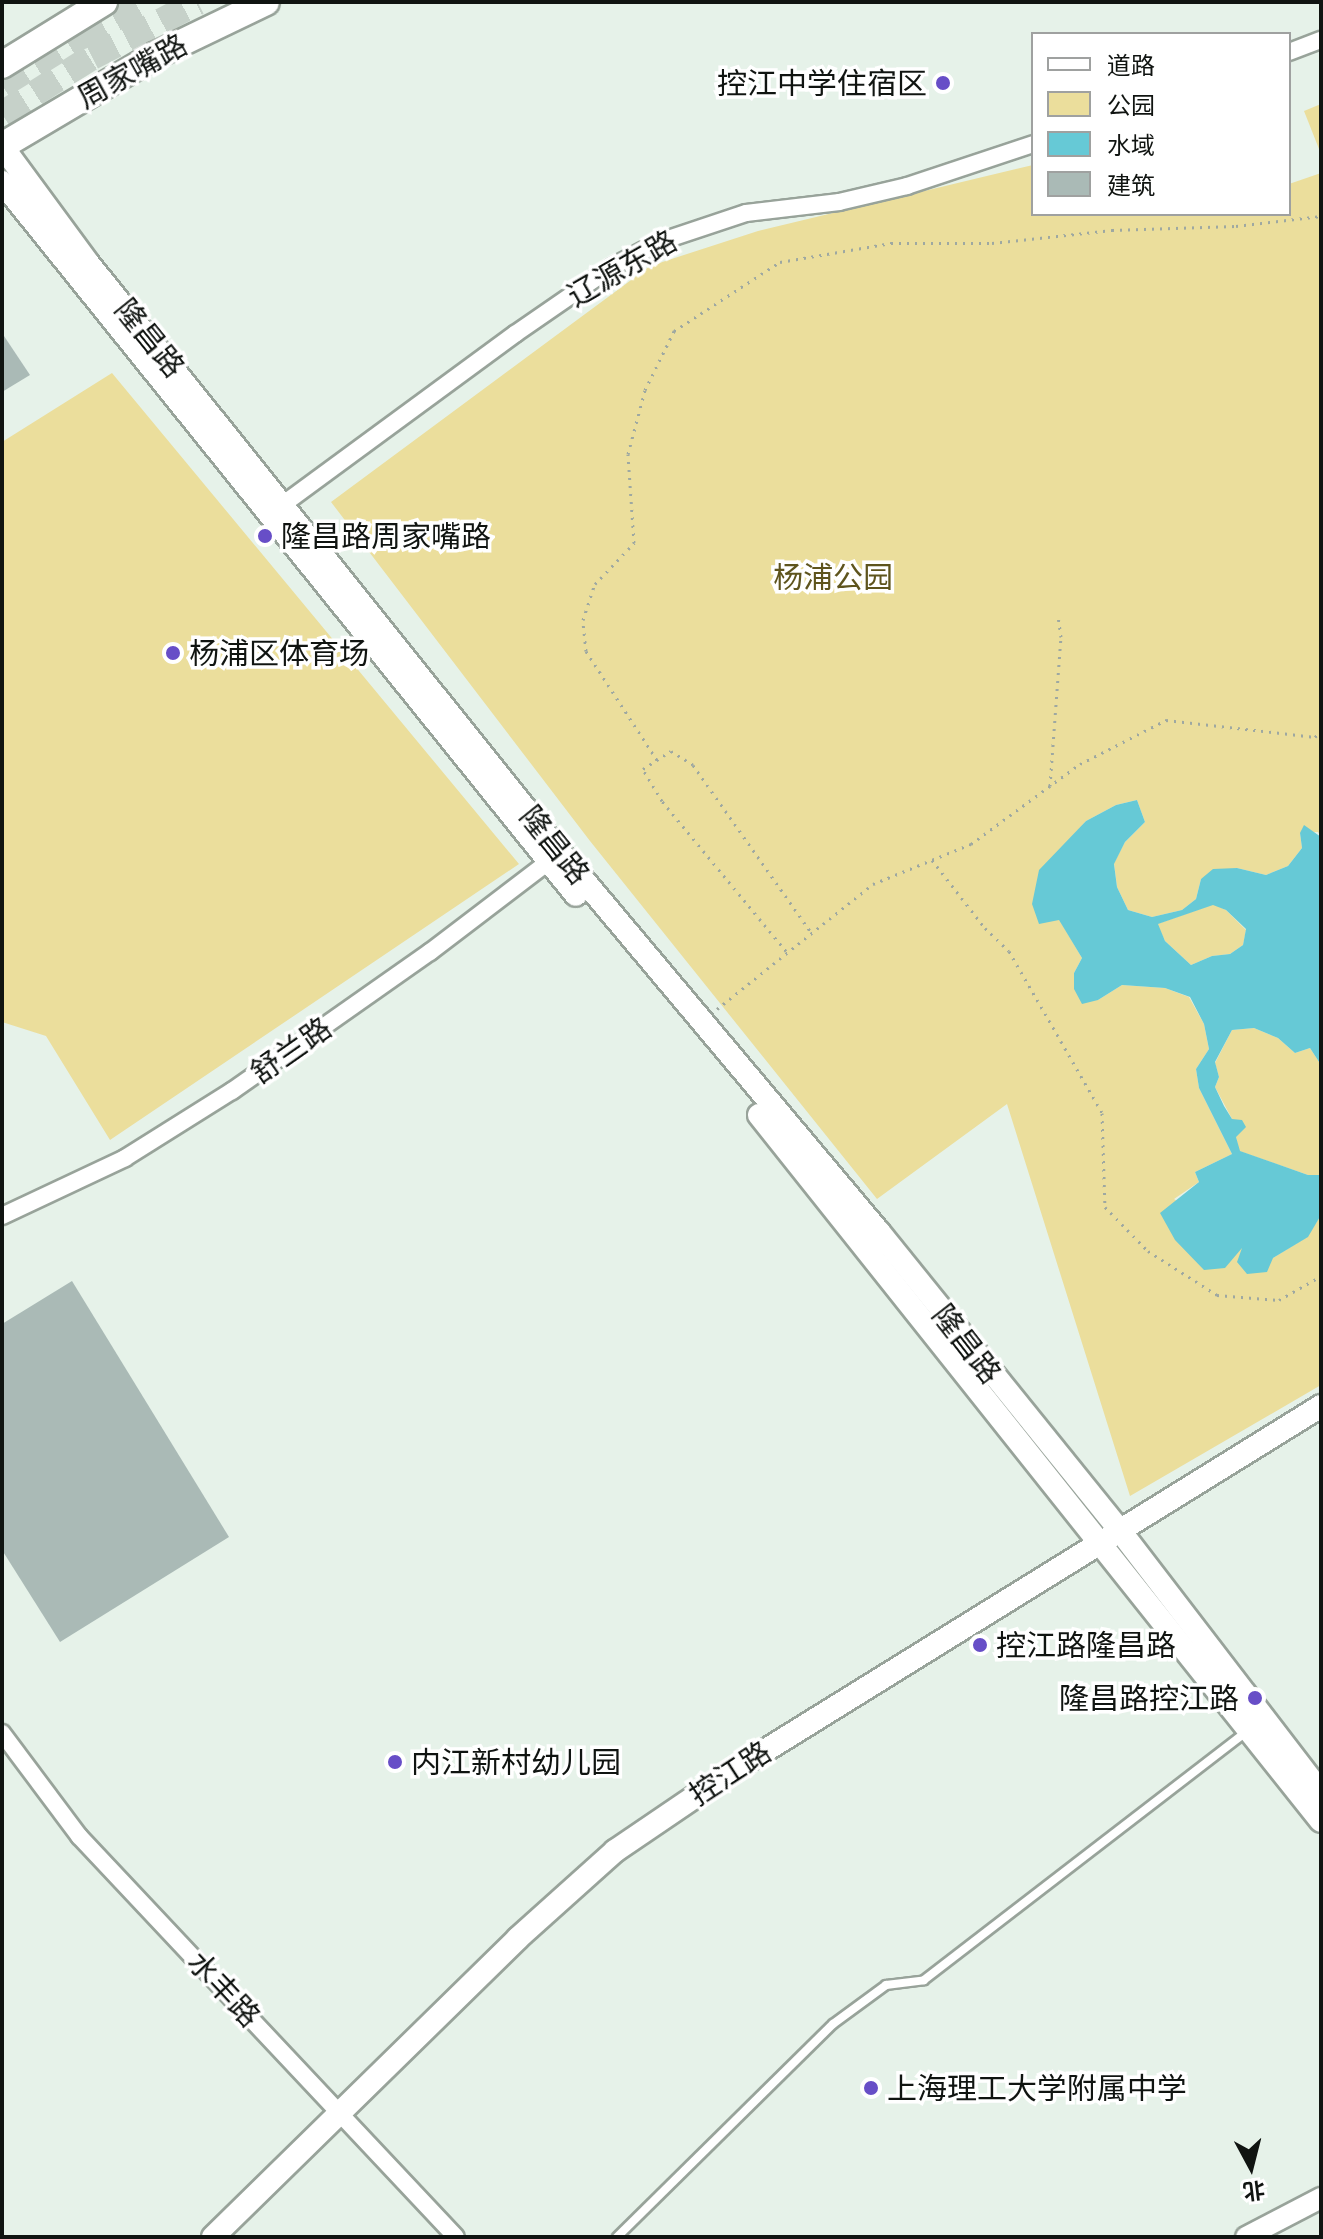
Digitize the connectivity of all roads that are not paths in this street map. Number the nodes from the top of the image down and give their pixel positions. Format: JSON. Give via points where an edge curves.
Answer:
{"nodes":[{"id":1,"x":104,"y":2,"type":"edge"},
{"id":2,"x":266,"y":2,"type":"edge"},
{"id":3,"x":1321,"y":40,"type":"edge"},
{"id":4,"x":1291,"y":51,"type":"edge"},
{"id":5,"x":2,"y":65,"type":"edge"},
{"id":6,"x":1031,"y":145,"type":"edge"},
{"id":7,"x":2,"y":146,"type":"edge"},
{"id":8,"x":2,"y":182,"type":"edge"},
{"id":9,"x":275,"y":510,"type":"junction"},
{"id":10,"x":555,"y":858,"type":"junction"},
{"id":11,"x":2,"y":1216,"type":"edge"},
{"id":12,"x":1321,"y":1406,"type":"edge"},
{"id":13,"x":1112,"y":1538,"type":"junction"},
{"id":14,"x":1248,"y":1731,"type":"junction"},
{"id":15,"x":2,"y":1733,"type":"edge"},
{"id":16,"x":1321,"y":1793,"type":"edge"},
{"id":17,"x":1321,"y":1821,"type":"edge"},
{"id":18,"x":341,"y":2114,"type":"junction"},
{"id":19,"x":1321,"y":2198,"type":"edge"},
{"id":20,"x":213,"y":2237,"type":"edge"},
{"id":21,"x":456,"y":2237,"type":"edge"},
{"id":22,"x":617,"y":2237,"type":"edge"},
{"id":23,"x":1246,"y":2237,"type":"edge"}],
"edges":[{"from":1,"to":5,"type":"main road"},
{"from":2,"to":7,"type":"main road","name":"周家嘴路","via":[[154,56]]},
{"from":3,"to":4,"type":"street"},
{"from":6,"to":9,"type":"street","name":"辽源东路","via":[[907,186],[839,202],[746,213],[659,242],[612,267],[515,334]]},
{"from":7,"to":9,"type":"main road","name":"隆昌路"},
{"from":8,"to":9,"type":"main road","name":"隆昌路"},
{"from":9,"to":10,"type":"main road","name":"隆昌路"},
{"from":10,"to":11,"type":"street","name":"舒兰路","via":[[232,1091],[125,1158]]},
{"from":10,"to":13,"type":"main road","name":"隆昌路","via":[[902,1298]]},
{"from":10,"to":13,"type":"main road","name":"隆昌路","via":[[879,1232]]},
{"from":12,"to":13,"type":"main road","name":"控江路"},
{"from":13,"to":14,"type":"main road"},
{"from":13,"to":16,"type":"main road"},
{"from":13,"to":18,"type":"main road","name":"控江路","via":[[737,1768],[615,1851],[518,1938]]},
{"from":14,"to":17,"type":"main road"},
{"from":14,"to":22,"type":"lane","via":[[924,1980],[886,1985],[833,2024]]},
{"from":15,"to":18,"type":"street","name":"水丰路","via":[[79,1836]]},
{"from":18,"to":20,"type":"main road","name":"控江路"},
{"from":18,"to":21,"type":"street","name":"水丰路"},
{"from":19,"to":23,"type":"street"}]}
